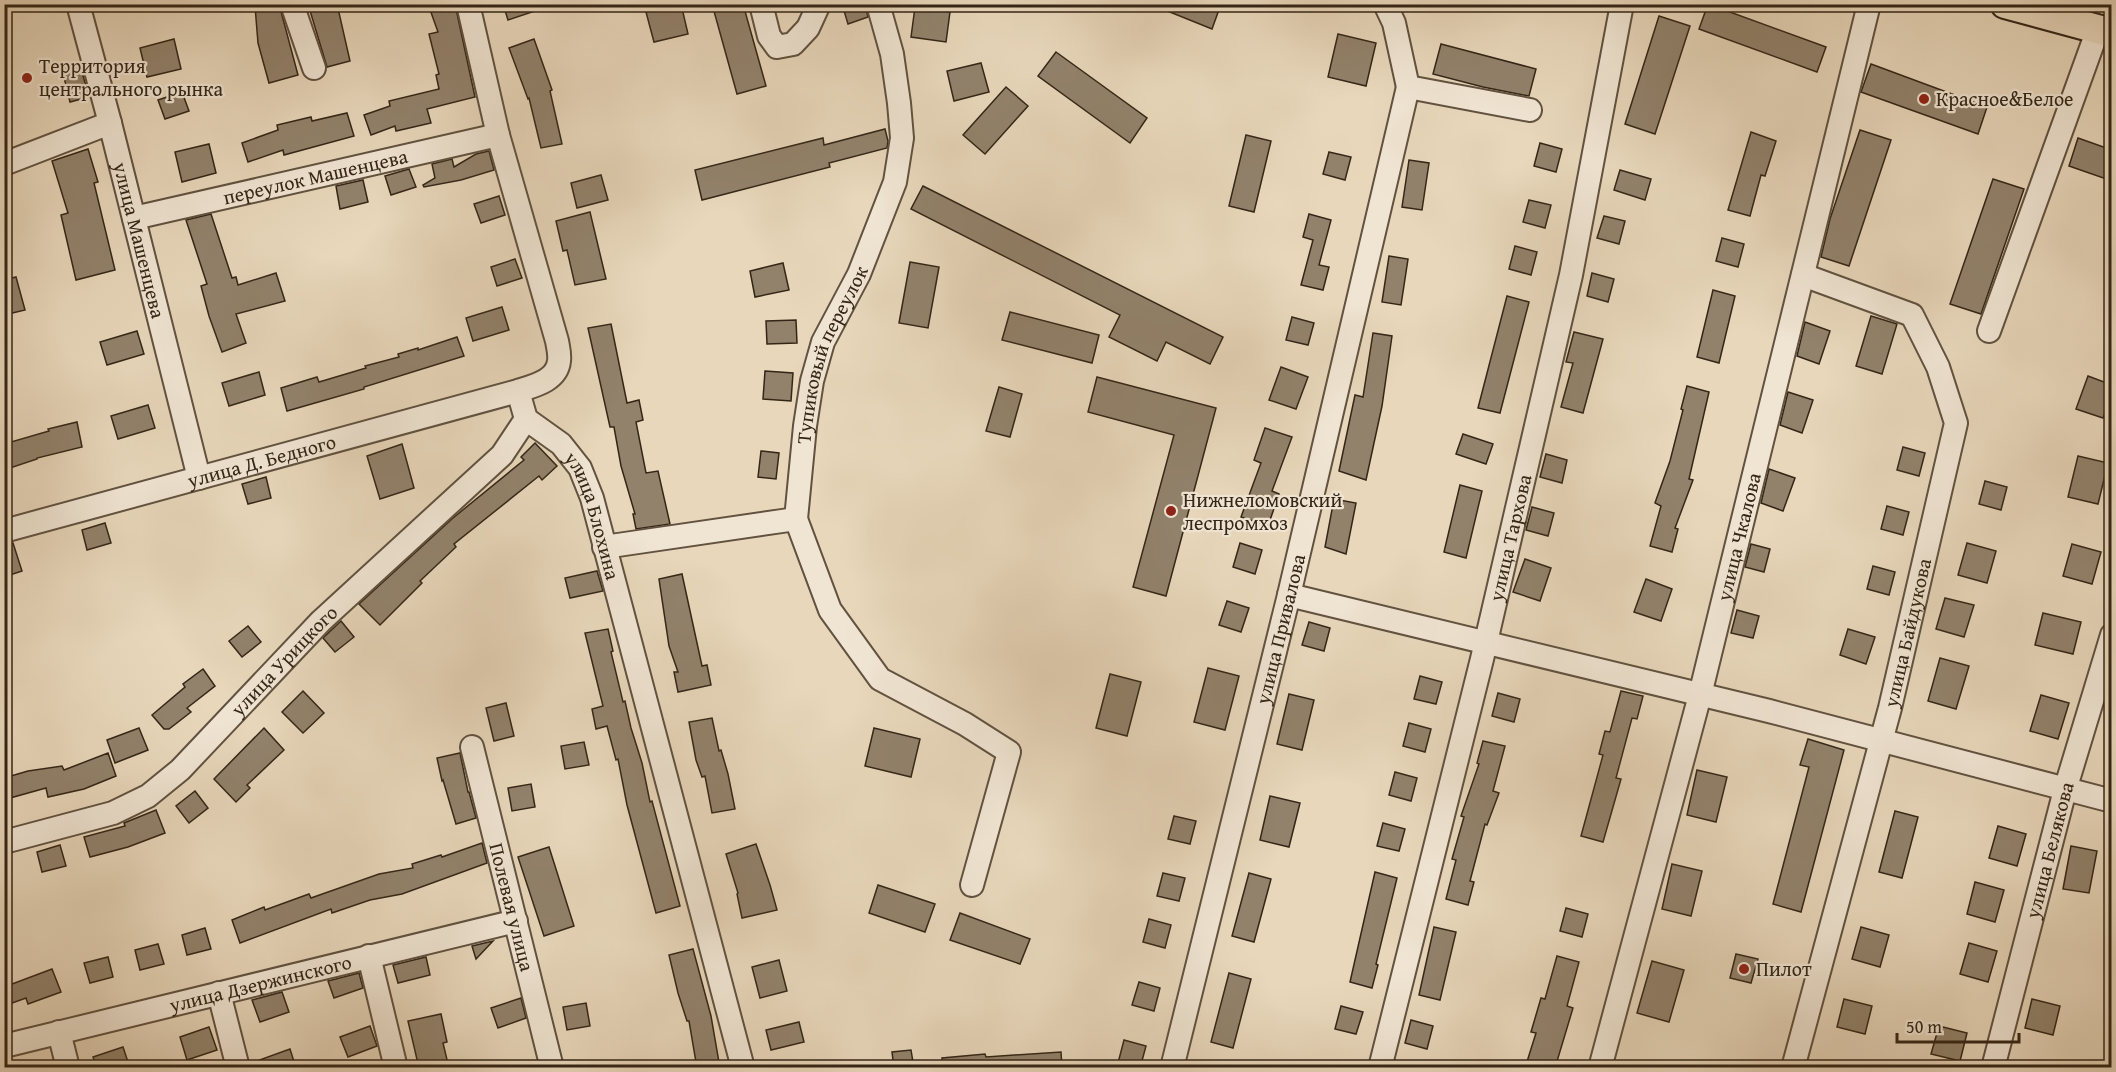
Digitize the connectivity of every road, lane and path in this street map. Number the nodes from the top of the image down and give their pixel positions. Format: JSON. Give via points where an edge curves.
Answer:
{"nodes":[{"id":1,"x":78,"y":4,"type":"edge"},
{"id":2,"x":292,"y":4,"type":"edge"},
{"id":3,"x":468,"y":4,"type":"edge"},
{"id":4,"x":761,"y":4,"type":"edge"},
{"id":5,"x":819,"y":4,"type":"edge"},
{"id":6,"x":878,"y":4,"type":"edge"},
{"id":7,"x":1385,"y":4,"type":"edge"},
{"id":8,"x":1622,"y":4,"type":"edge"},
{"id":9,"x":1869,"y":4,"type":"edge"},
{"id":10,"x":2005,"y":4,"type":"edge"},
{"id":11,"x":2105,"y":31,"type":"edge"},
{"id":12,"x":314,"y":68,"type":"dead end"},
{"id":13,"x":1408,"y":87,"type":"junction"},
{"id":14,"x":1530,"y":110,"type":"dead end"},
{"id":15,"x":110,"y":123,"type":"junction"},
{"id":16,"x":498,"y":135,"type":"junction"},
{"id":17,"x":4,"y":164,"type":"edge"},
{"id":18,"x":134,"y":218,"type":"junction"},
{"id":19,"x":1803,"y":274,"type":"junction"},
{"id":20,"x":1989,"y":331,"type":"dead end"},
{"id":21,"x":518,"y":391,"type":"junction"},
{"id":22,"x":526,"y":419,"type":"junction"},
{"id":23,"x":199,"y":478,"type":"junction"},
{"id":24,"x":796,"y":519,"type":"junction"},
{"id":25,"x":4,"y":531,"type":"edge"},
{"id":26,"x":604,"y":547,"type":"junction"},
{"id":27,"x":1289,"y":595,"type":"junction"},
{"id":28,"x":2112,"y":635,"type":"edge"},
{"id":29,"x":1485,"y":643,"type":"junction"},
{"id":30,"x":1700,"y":695,"type":"junction"},
{"id":31,"x":1881,"y":741,"type":"junction"},
{"id":32,"x":472,"y":747,"type":"dead end"},
{"id":33,"x":2065,"y":790,"type":"junction"},
{"id":34,"x":2112,"y":801,"type":"edge"},
{"id":35,"x":4,"y":842,"type":"edge"},
{"id":36,"x":972,"y":885,"type":"dead end"},
{"id":37,"x":516,"y":921,"type":"junction"},
{"id":38,"x":369,"y":956,"type":"junction"},
{"id":39,"x":219,"y":993,"type":"junction"},
{"id":40,"x":59,"y":1032,"type":"junction"},
{"id":41,"x":4,"y":1046,"type":"edge"},
{"id":42,"x":68,"y":1068,"type":"edge"},
{"id":43,"x":238,"y":1068,"type":"edge"},
{"id":44,"x":396,"y":1068,"type":"edge"},
{"id":45,"x":552,"y":1068,"type":"edge"},
{"id":46,"x":743,"y":1068,"type":"edge"},
{"id":47,"x":1172,"y":1068,"type":"edge"},
{"id":48,"x":1380,"y":1068,"type":"edge"},
{"id":49,"x":1600,"y":1068,"type":"edge"},
{"id":50,"x":1793,"y":1068,"type":"edge"},
{"id":51,"x":1993,"y":1068,"type":"edge"}],
"edges":[{"from":1,"to":15,"type":"street","name":"улица Машенцева"},
{"from":2,"to":12,"type":"street"},
{"from":3,"to":16,"type":"street"},
{"from":4,"to":5,"type":"street","via":[[769,36],[777,47],[793,45],[808,28]]},
{"from":6,"to":24,"type":"street","name":"Тупиковый переулок","via":[[892,54],[899,102],[902,138],[895,182],[859,274],[823,342],[807,415]]},
{"from":7,"to":13,"type":"street","via":[[1394,23]]},
{"from":8,"to":29,"type":"street","name":"улица Тархова","via":[[1571,275]]},
{"from":9,"to":19,"type":"street","name":"улица Чкалова"},
{"from":10,"to":11,"type":"main road"},
{"from":11,"to":20,"type":"street"},
{"from":13,"to":14,"type":"street"},
{"from":13,"to":27,"type":"street","name":"улица Привалова"},
{"from":15,"to":17,"type":"street"},
{"from":15,"to":18,"type":"street","name":"улица Машенцева"},
{"from":16,"to":18,"type":"street","name":"переулок Машенцева"},
{"from":16,"to":21,"type":"street","via":[[557,340],[559,362],[554,374],[542,383]]},
{"from":18,"to":23,"type":"street","name":"улица Машенцева"},
{"from":19,"to":30,"type":"street","name":"улица Чкалова"},
{"from":19,"to":31,"type":"street","name":"улица Байдукова","via":[[1911,315],[1938,367],[1956,423]]},
{"from":21,"to":22,"type":"street"},
{"from":21,"to":23,"type":"street","name":"улица Д. Бедного"},
{"from":22,"to":26,"type":"street","name":"улица Блохина","via":[[561,444],[580,468]]},
{"from":22,"to":35,"type":"street","name":"улица Урицкого","via":[[502,455],[321,621],[180,770],[148,796],[113,813]]},
{"from":23,"to":25,"type":"street","name":"улица Д. Бедного"},
{"from":24,"to":26,"type":"street"},
{"from":24,"to":36,"type":"street","via":[[830,610],[880,679],[1009,752]]},
{"from":26,"to":46,"type":"street","name":"улица Блохина"},
{"from":27,"to":29,"type":"street"},
{"from":27,"to":47,"type":"street","name":"улица Привалова"},
{"from":28,"to":33,"type":"street","name":"улица Белякова"},
{"from":29,"to":30,"type":"street"},
{"from":29,"to":48,"type":"street","name":"улица Тархова"},
{"from":30,"to":31,"type":"street"},
{"from":30,"to":49,"type":"street","name":"улица Чкалова"},
{"from":31,"to":33,"type":"street"},
{"from":31,"to":50,"type":"street","name":"улица Байдукова"},
{"from":32,"to":37,"type":"street","name":"Полевая улица"},
{"from":33,"to":34,"type":"street"},
{"from":33,"to":51,"type":"street","name":"улица Белякова"},
{"from":37,"to":38,"type":"street","name":"улица Дзержинского"},
{"from":37,"to":45,"type":"street","name":"Полевая улица"},
{"from":38,"to":39,"type":"street","name":"улица Дзержинского"},
{"from":38,"to":44,"type":"street"},
{"from":39,"to":40,"type":"street","name":"улица Дзержинского"},
{"from":39,"to":43,"type":"street"},
{"from":40,"to":41,"type":"street","name":"улица Дзержинского"},
{"from":40,"to":42,"type":"street"}]}
